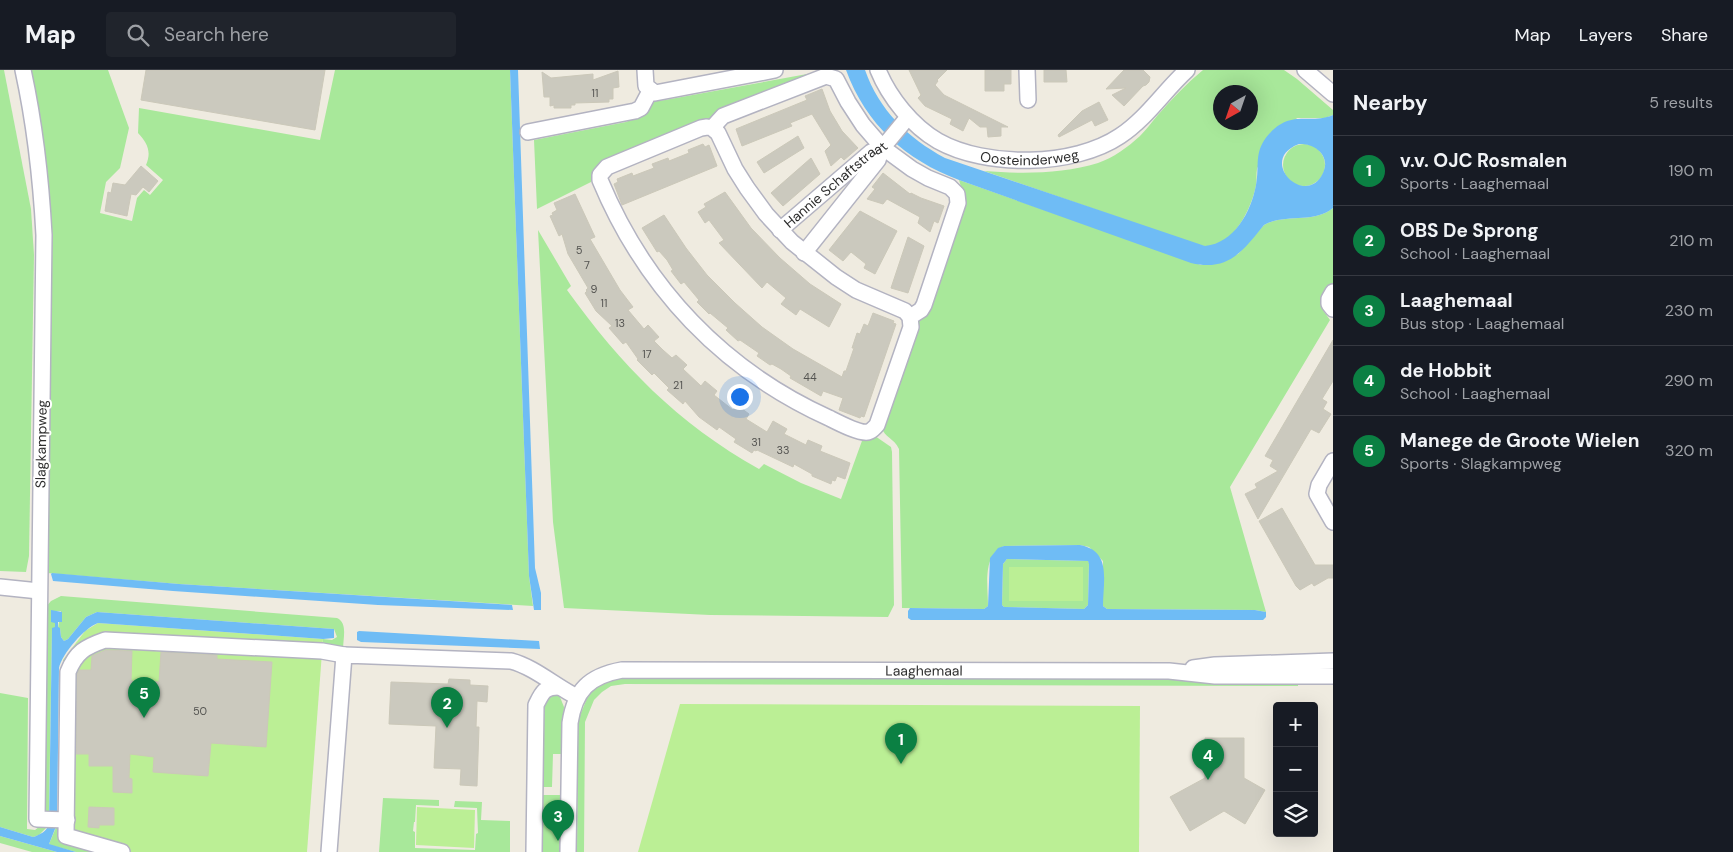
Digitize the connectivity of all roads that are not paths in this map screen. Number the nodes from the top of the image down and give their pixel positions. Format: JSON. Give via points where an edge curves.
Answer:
{"nodes":[{"id":1,"x":23,"y":70,"type":"edge"},
{"id":2,"x":645,"y":70,"type":"edge"},
{"id":3,"x":775,"y":70,"type":"edge"},
{"id":4,"x":878,"y":70,"type":"edge"},
{"id":5,"x":1027,"y":70,"type":"edge"},
{"id":6,"x":1187,"y":70,"type":"edge"},
{"id":7,"x":1305,"y":70,"type":"edge"},
{"id":8,"x":650,"y":90,"type":"junction"},
{"id":9,"x":1333,"y":94,"type":"edge"},
{"id":10,"x":1028,"y":100,"type":"dead end"},
{"id":11,"x":908,"y":117,"type":"junction"},
{"id":12,"x":712,"y":128,"type":"junction"},
{"id":13,"x":528,"y":132,"type":"dead end"},
{"id":14,"x":886,"y":144,"type":"junction"},
{"id":15,"x":780,"y":230,"type":"junction"},
{"id":16,"x":804,"y":253,"type":"junction"},
{"id":17,"x":1333,"y":292,"type":"edge"},
{"id":18,"x":1333,"y":309,"type":"edge"},
{"id":19,"x":910,"y":317,"type":"junction"},
{"id":20,"x":1333,"y":461,"type":"edge"},
{"id":21,"x":1333,"y":522,"type":"edge"},
{"id":22,"x":0,"y":587,"type":"edge"},
{"id":23,"x":39,"y":591,"type":"junction"},
{"id":24,"x":344,"y":656,"type":"junction"},
{"id":25,"x":1333,"y":661,"type":"edge"},
{"id":26,"x":1169,"y":671,"type":"junction"},
{"id":27,"x":1333,"y":676,"type":"edge"},
{"id":28,"x":558,"y":688,"type":"junction"},
{"id":29,"x":577,"y":697,"type":"junction"},
{"id":30,"x":67,"y":820,"type":"junction"},
{"id":31,"x":122,"y":852,"type":"edge"},
{"id":32,"x":329,"y":852,"type":"edge"},
{"id":33,"x":534,"y":852,"type":"edge"},
{"id":34,"x":568,"y":852,"type":"edge"}],
"edges":[{"from":1,"to":23,"type":"street","name":"Slagkampweg","via":[[38,152],[44,235]]},
{"from":2,"to":8,"type":"street","via":[[645,81]]},
{"from":3,"to":8,"type":"street","via":[[661,93]]},
{"from":4,"to":11,"type":"street","name":"Oosteinderweg","via":[[886,88]]},
{"from":5,"to":10,"type":"street"},
{"from":6,"to":11,"type":"street","name":"Oosteinderweg","via":[[1141,120],[1120,136],[1098,148],[1071,156],[1026,160],[971,154],[938,141]]},
{"from":7,"to":9,"type":"street"},
{"from":8,"to":13,"type":"street","via":[[641,108],[635,111]]},
{"from":11,"to":14,"type":"street"},
{"from":12,"to":14,"type":"street","via":[[723,116],[822,77],[831,77],[840,84],[863,125]]},
{"from":12,"to":15,"type":"street","name":"Hannie Schaftstraat","via":[[718,133],[747,188]]},
{"from":12,"to":19,"type":"street","via":[[700,128],[607,166],[600,175],[612,210],[645,266],[711,342],[786,396],[836,422],[868,432],[877,425],[911,327]]},
{"from":14,"to":15,"type":"street","name":"Hannie Schaftstraat","via":[[871,152]]},
{"from":14,"to":16,"type":"street","name":"Hannie Schaftstraat","via":[[878,160]]},
{"from":14,"to":19,"type":"street","via":[[912,169],[957,194],[958,203],[922,310]]},
{"from":15,"to":16,"type":"street","name":"Hannie Schaftstraat"},
{"from":16,"to":19,"type":"street","name":"Hannie Schaftstraat","via":[[856,290],[905,311]]},
{"from":17,"to":18,"type":"street","via":[[1329,298]]},
{"from":20,"to":21,"type":"street","via":[[1319,485],[1318,494]]},
{"from":22,"to":23,"type":"street"},
{"from":23,"to":30,"type":"street","name":"Slagkampweg","via":[[37,819]]},
{"from":24,"to":28,"type":"street","via":[[511,661],[521,663]]},
{"from":24,"to":30,"type":"street","via":[[322,652],[105,640],[88,645],[74,658],[68,672]]},
{"from":24,"to":32,"type":"street"},
{"from":25,"to":26,"type":"street","name":"Laaghemaal","via":[[1215,665]]},
{"from":26,"to":27,"type":"street","name":"Laaghemaal","via":[[1215,676]]},
{"from":26,"to":29,"type":"street","name":"Laaghemaal","via":[[622,670],[593,679]]},
{"from":28,"to":29,"type":"street"},
{"from":28,"to":33,"type":"street","via":[[544,691],[536,705]]},
{"from":29,"to":34,"type":"street","name":"Laaghemaal","via":[[570,723]]},
{"from":30,"to":31,"type":"street","via":[[66,836]]}]}
